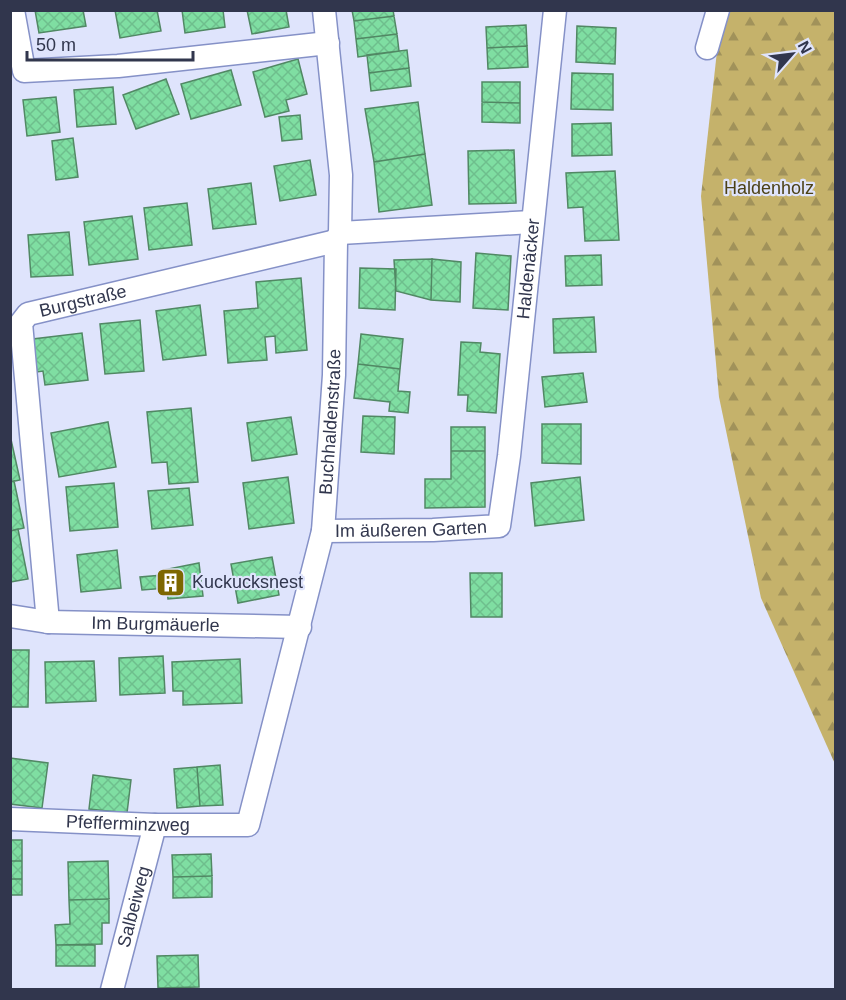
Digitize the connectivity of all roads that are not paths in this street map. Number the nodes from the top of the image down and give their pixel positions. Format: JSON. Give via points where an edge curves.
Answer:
{"nodes":[{"id":1,"x":13,"y":10,"type":"edge"},
{"id":2,"x":324,"y":10,"type":"edge"},
{"id":3,"x":555,"y":10,"type":"edge"},
{"id":4,"x":718,"y":10,"type":"edge"},
{"id":5,"x":328,"y":43,"type":"junction"},
{"id":6,"x":707,"y":48,"type":"dead end"},
{"id":7,"x":532,"y":222,"type":"junction"},
{"id":8,"x":338,"y":237,"type":"junction"},
{"id":9,"x":499,"y":526,"type":"joint"},
{"id":10,"x":323,"y":531,"type":"junction"},
{"id":11,"x":10,"y":616,"type":"edge"},
{"id":12,"x":48,"y":622,"type":"junction"},
{"id":13,"x":300,"y":627,"type":"junction"},
{"id":14,"x":10,"y":819,"type":"edge"},
{"id":15,"x":155,"y":825,"type":"junction"},
{"id":16,"x":248,"y":825,"type":"joint"},
{"id":17,"x":112,"y":990,"type":"edge"}],
"edges":[{"from":1,"to":5,"type":"street","via":[[24,71],[118,66]]},
{"from":2,"to":5,"type":"street","name":"Buchhaldenstraße"},
{"from":3,"to":7,"type":"street","name":"Haldenäcker"},
{"from":4,"to":6,"type":"street"},
{"from":5,"to":8,"type":"street","name":"Buchhaldenstraße","via":[[341,175]]},
{"from":7,"to":8,"type":"street","name":"Burgstraße"},
{"from":7,"to":9,"type":"street","name":"Haldenäcker"},
{"from":8,"to":10,"type":"street","name":"Buchhaldenstraße","via":[[334,375]]},
{"from":8,"to":12,"type":"street","name":"Burgstraße","via":[[27,314],[21,322]]},
{"from":9,"to":10,"type":"street","name":"Im äußeren Garten"},
{"from":10,"to":13,"type":"street","name":"Buchhaldenstraße"},
{"from":11,"to":12,"type":"street","name":"Im Burgmäuerle"},
{"from":12,"to":13,"type":"street","name":"Im Burgmäuerle"},
{"from":13,"to":16,"type":"street","name":"Buchhaldenstraße"},
{"from":14,"to":15,"type":"street","name":"Pfefferminzweg"},
{"from":15,"to":16,"type":"street","name":"Pfefferminzweg"},
{"from":15,"to":17,"type":"street","name":"Salbeiweg"}]}
